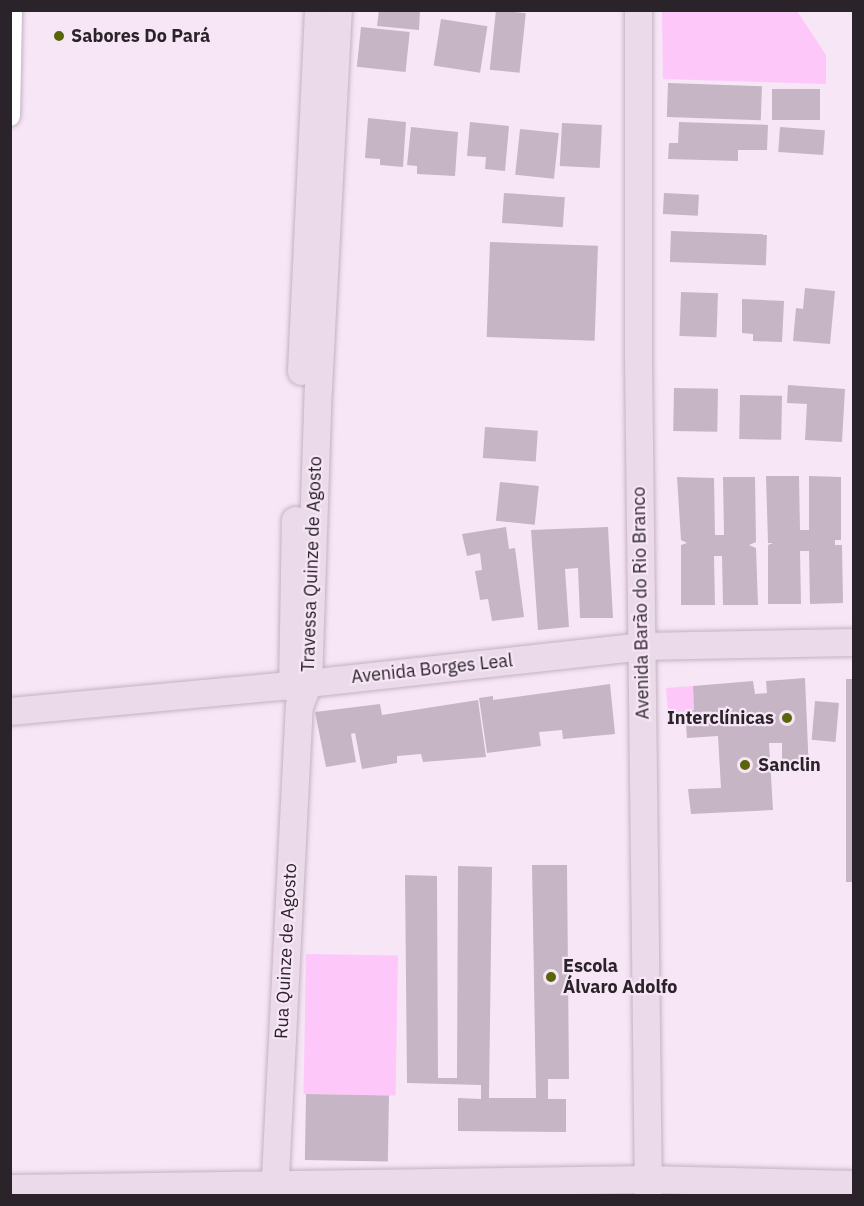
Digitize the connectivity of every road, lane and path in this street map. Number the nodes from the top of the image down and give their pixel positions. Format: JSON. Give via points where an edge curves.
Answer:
{"nodes":[{"id":1,"x":12,"y":10,"type":"edge"},
{"id":2,"x":318,"y":10,"type":"edge"},
{"id":3,"x":338,"y":10,"type":"edge"},
{"id":4,"x":638,"y":10,"type":"edge"},
{"id":5,"x":10,"y":116,"type":"edge"},
{"id":6,"x":318,"y":213,"type":"junction"},
{"id":7,"x":854,"y":642,"type":"edge"},
{"id":8,"x":641,"y":646,"type":"junction"},
{"id":9,"x":299,"y":691,"type":"junction"},
{"id":10,"x":10,"y":711,"type":"edge"},
{"id":11,"x":854,"y":1184,"type":"edge"},
{"id":12,"x":648,"y":1187,"type":"edge"},
{"id":13,"x":10,"y":1188,"type":"edge"},
{"id":14,"x":467,"y":1189,"type":"edge"},
{"id":15,"x":274,"y":1190,"type":"edge"}],
"edges":[{"from":1,"to":5,"type":"street"},
{"from":2,"to":6,"type":"street","name":"Travessa Quinze de Agosto"},
{"from":3,"to":6,"type":"street","name":"Travessa Quinze de Agosto"},
{"from":4,"to":8,"type":"street","name":"Avenida Barão do Rio Branco"},
{"from":6,"to":9,"type":"street","name":"Travessa Quinze de Agosto"},
{"from":7,"to":8,"type":"street","name":"Avenida Borges Leal"},
{"from":8,"to":9,"type":"street","name":"Avenida Borges Leal"},
{"from":8,"to":12,"type":"street","name":"Avenida Barão do Rio Branco"},
{"from":9,"to":10,"type":"street","name":"Avenida Borges Leal"},
{"from":9,"to":15,"type":"street","name":"Rua Quinze de Agosto"},
{"from":11,"to":12,"type":"street"},
{"from":12,"to":14,"type":"street"},
{"from":13,"to":15,"type":"street"},
{"from":14,"to":15,"type":"street"}]}
